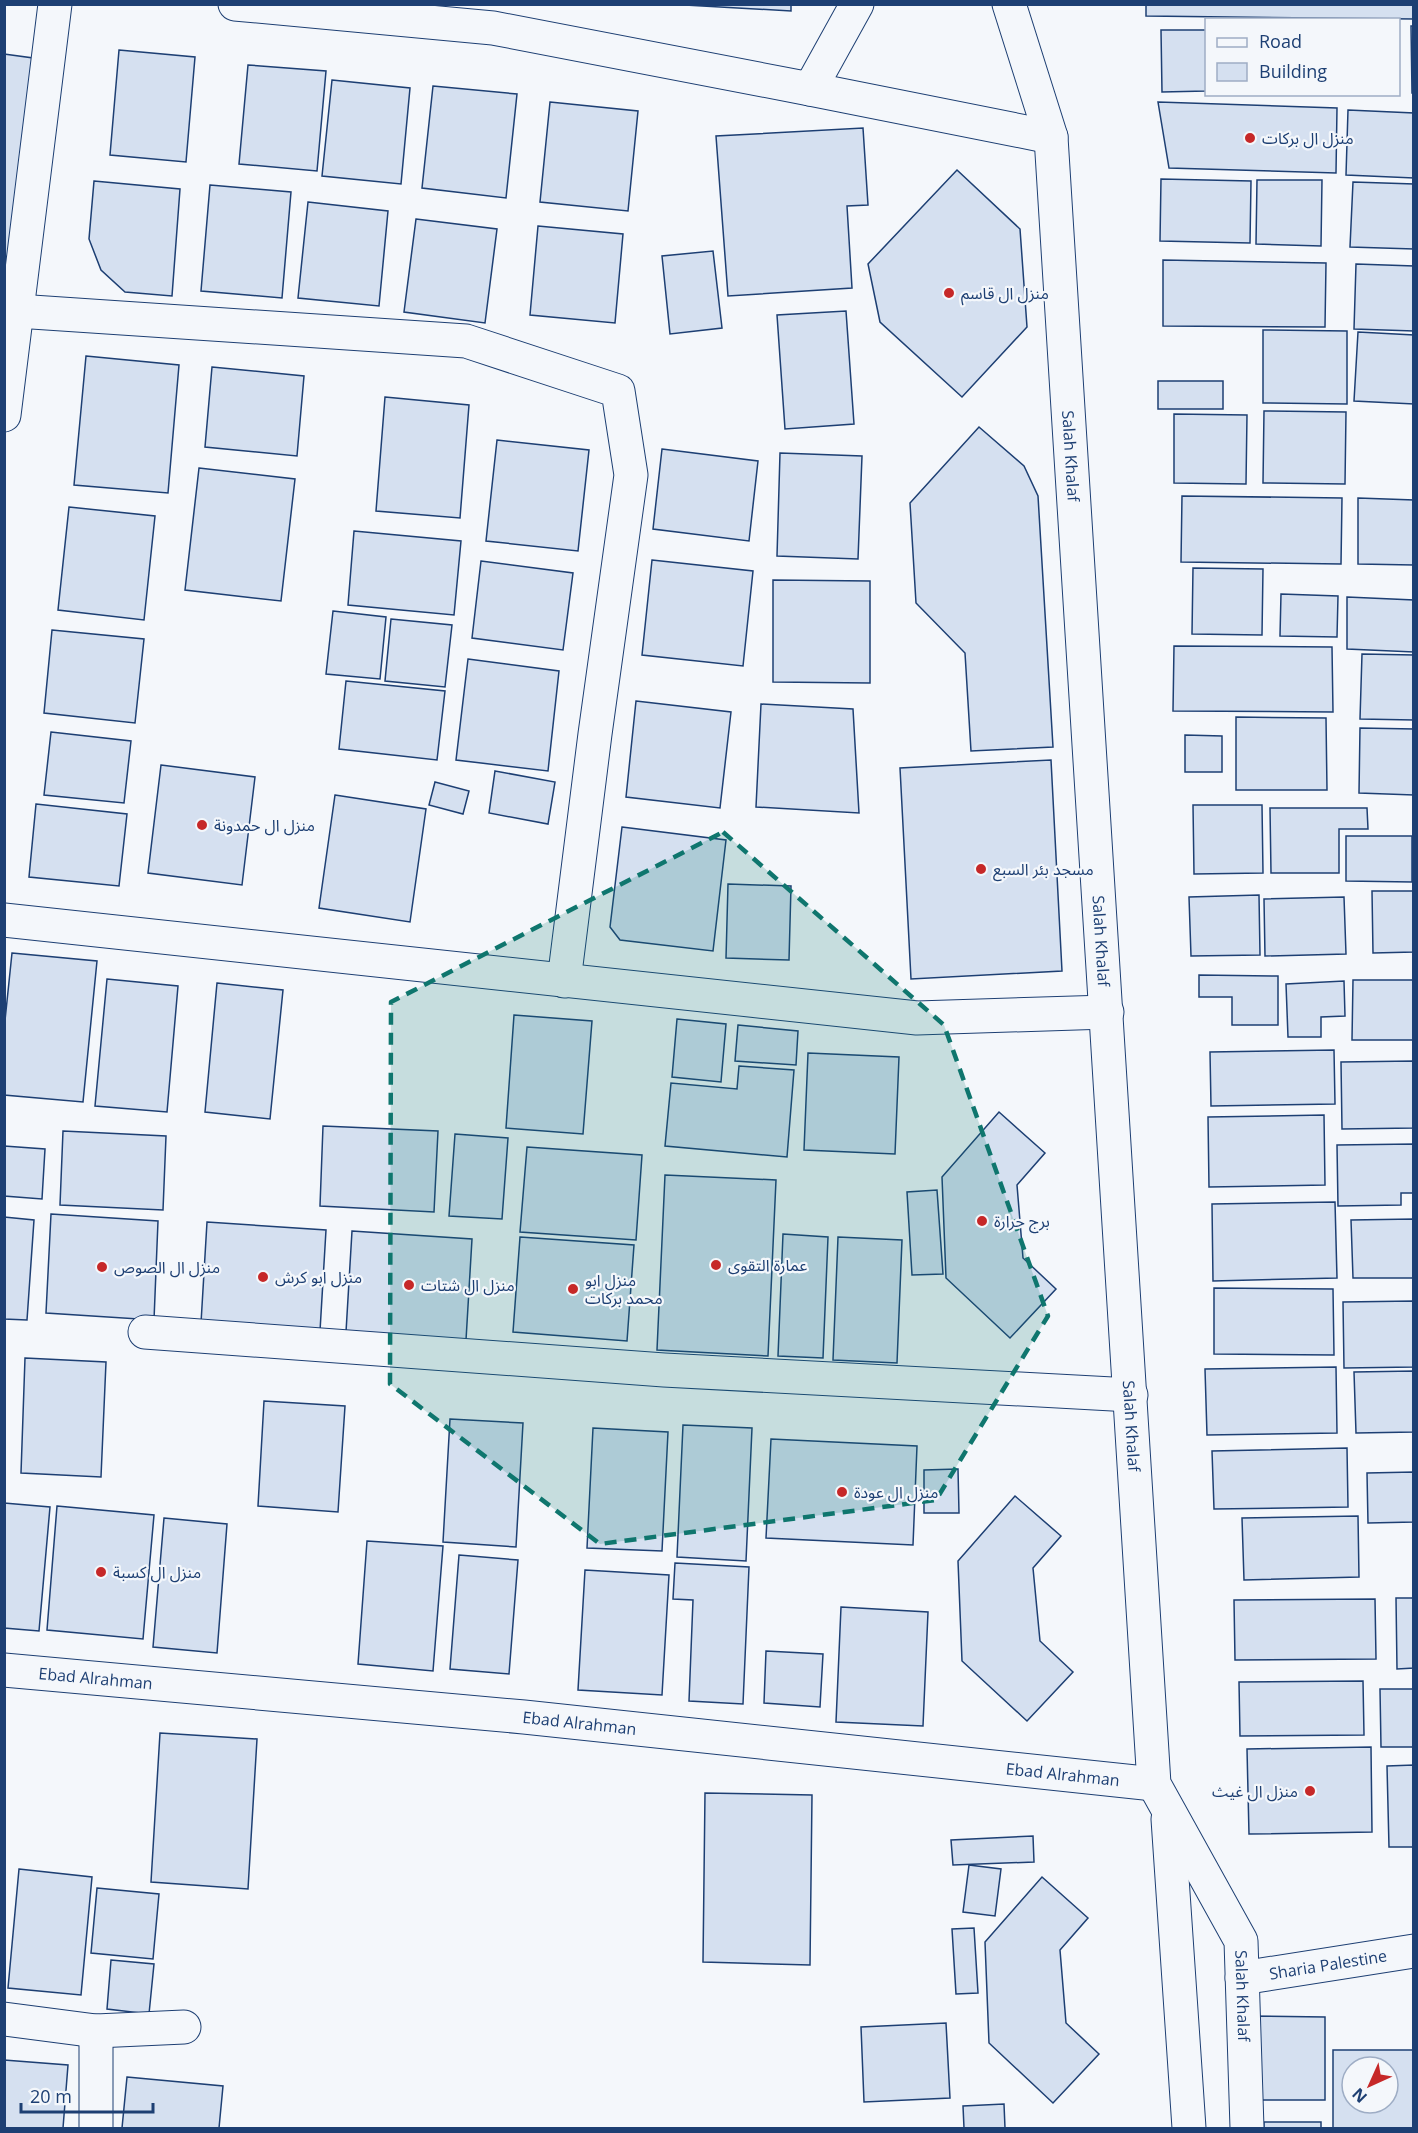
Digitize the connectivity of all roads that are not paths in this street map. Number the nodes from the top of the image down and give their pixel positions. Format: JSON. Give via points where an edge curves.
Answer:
{"nodes":[{"id":1,"x":55,"y":4,"type":"edge"},
{"id":2,"x":235,"y":4,"type":"edge"},
{"id":3,"x":857,"y":4,"type":"edge"},
{"id":4,"x":1009,"y":4,"type":"edge"},
{"id":5,"x":810,"y":89,"type":"junction"},
{"id":6,"x":1051,"y":137,"type":"junction"},
{"id":7,"x":17,"y":311,"type":"junction"},
{"id":8,"x":4,"y":415,"type":"edge"},
{"id":9,"x":4,"y":920,"type":"edge"},
{"id":10,"x":564,"y":981,"type":"junction"},
{"id":11,"x":1107,"y":1012,"type":"junction"},
{"id":12,"x":145,"y":1332,"type":"dead end"},
{"id":13,"x":1131,"y":1395,"type":"junction"},
{"id":14,"x":4,"y":1670,"type":"edge"},
{"id":15,"x":1161,"y":1796,"type":"junction"},
{"id":16,"x":1413,"y":1951,"type":"edge"},
{"id":17,"x":1242,"y":1978,"type":"junction"},
{"id":18,"x":4,"y":2019,"type":"edge"},
{"id":19,"x":184,"y":2027,"type":"dead end"},
{"id":20,"x":96,"y":2031,"type":"junction"},
{"id":21,"x":96,"y":2128,"type":"edge"},
{"id":22,"x":1189,"y":2128,"type":"edge"},
{"id":23,"x":1247,"y":2128,"type":"edge"}],
"edges":[{"from":1,"to":7,"type":"street"},
{"from":2,"to":5,"type":"street","via":[[493,28]]},
{"from":3,"to":5,"type":"street"},
{"from":4,"to":6,"type":"street","name":"Salah Khalaf"},
{"from":5,"to":6,"type":"street"},
{"from":6,"to":11,"type":"street","name":"Salah Khalaf"},
{"from":7,"to":8,"type":"street"},
{"from":7,"to":10,"type":"street","via":[[466,341],[618,391],[631,475]]},
{"from":9,"to":10,"type":"street"},
{"from":10,"to":11,"type":"street","via":[[916,1018]]},
{"from":11,"to":13,"type":"street","name":"Salah Khalaf"},
{"from":12,"to":13,"type":"street","via":[[664,1370]]},
{"from":13,"to":15,"type":"street","name":"Salah Khalaf"},
{"from":14,"to":15,"type":"street","name":"Ebad Alrahman","via":[[524,1718]]},
{"from":15,"to":17,"type":"street","name":"Salah Khalaf","via":[[1241,1941]]},
{"from":15,"to":22,"type":"street","name":"Salah Khalaf"},
{"from":16,"to":17,"type":"street","name":"Sharia Palestine"},
{"from":17,"to":23,"type":"street","name":"Salah Khalaf"},
{"from":18,"to":20,"type":"street"},
{"from":19,"to":20,"type":"street"},
{"from":20,"to":21,"type":"street"}]}
